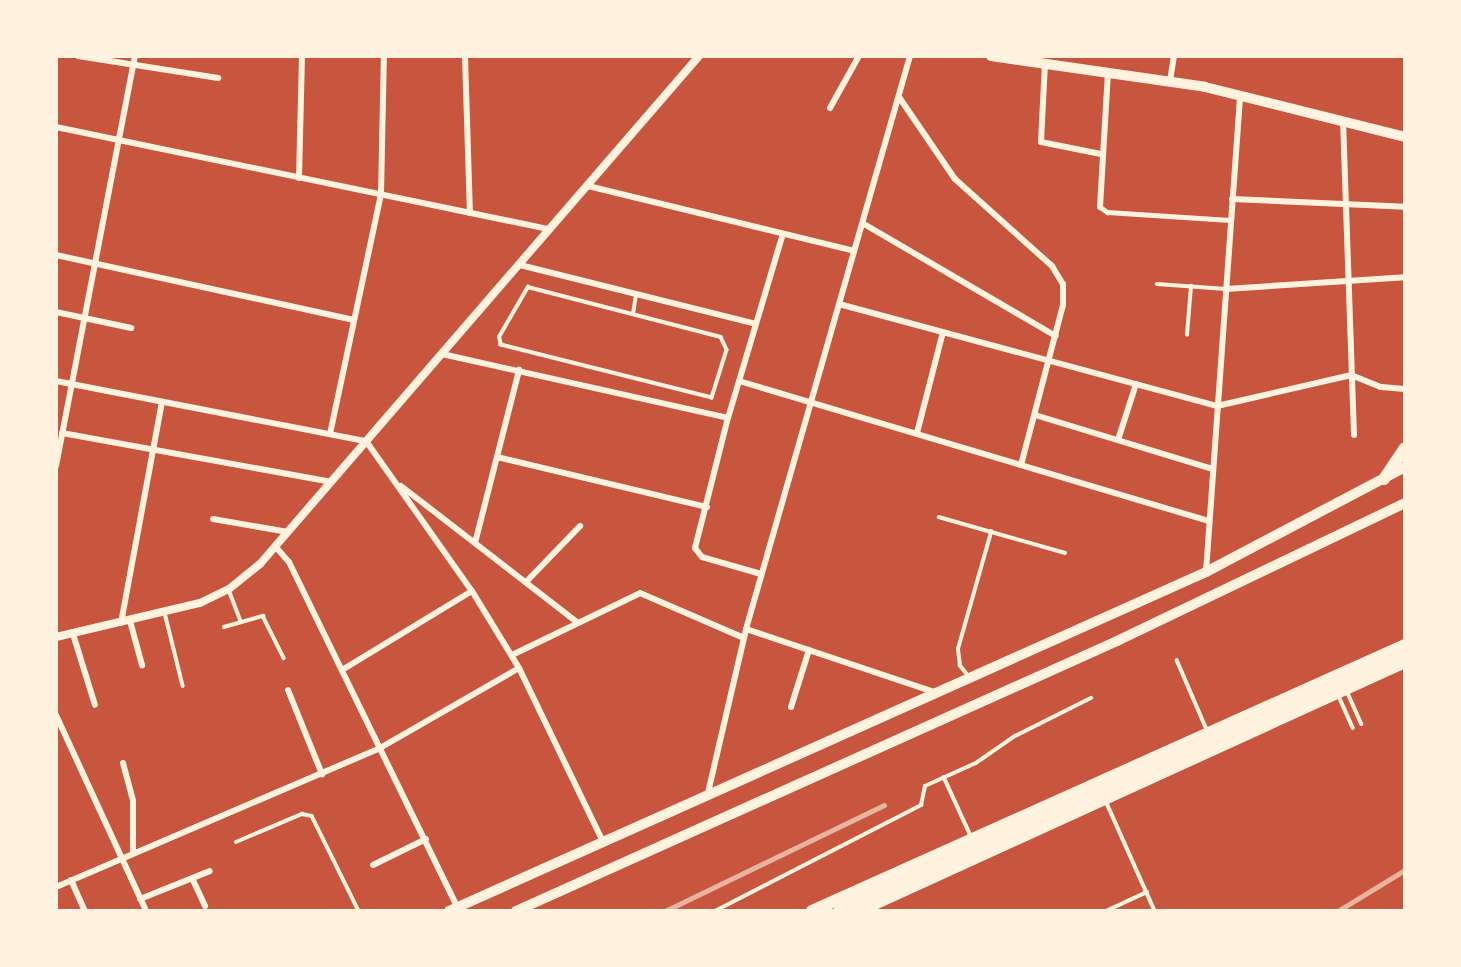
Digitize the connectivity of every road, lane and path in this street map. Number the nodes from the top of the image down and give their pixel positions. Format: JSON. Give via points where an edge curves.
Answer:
{"nodes":[{"id":1,"x":78,"y":56,"type":"edge"},
{"id":2,"x":135,"y":56,"type":"edge"},
{"id":3,"x":302,"y":56,"type":"edge"},
{"id":4,"x":384,"y":56,"type":"edge"},
{"id":5,"x":465,"y":56,"type":"edge"},
{"id":6,"x":699,"y":56,"type":"edge"},
{"id":7,"x":859,"y":56,"type":"edge"},
{"id":8,"x":909,"y":56,"type":"edge"},
{"id":9,"x":991,"y":56,"type":"edge"},
{"id":10,"x":1174,"y":56,"type":"edge"},
{"id":11,"x":1045,"y":63,"type":"junction"},
{"id":12,"x":134,"y":65,"type":"junction"},
{"id":13,"x":1108,"y":71,"type":"junction"},
{"id":14,"x":218,"y":78,"type":"dead end"},
{"id":15,"x":1170,"y":80,"type":"junction"},
{"id":16,"x":1240,"y":94,"type":"junction"},
{"id":17,"x":898,"y":97,"type":"junction"},
{"id":18,"x":830,"y":108,"type":"dead end"},
{"id":19,"x":1343,"y":118,"type":"junction"},
{"id":20,"x":56,"y":127,"type":"edge"},
{"id":21,"x":1405,"y":137,"type":"edge"},
{"id":22,"x":119,"y":140,"type":"junction"},
{"id":23,"x":1101,"y":154,"type":"junction"},
{"id":24,"x":299,"y":177,"type":"junction"},
{"id":25,"x":588,"y":186,"type":"junction"},
{"id":26,"x":381,"y":194,"type":"junction"},
{"id":27,"x":1232,"y":199,"type":"junction"},
{"id":28,"x":1345,"y":204,"type":"junction"},
{"id":29,"x":1100,"y":207,"type":"joint"},
{"id":30,"x":1405,"y":207,"type":"edge"},
{"id":31,"x":470,"y":213,"type":"junction"},
{"id":32,"x":1230,"y":220,"type":"junction"},
{"id":33,"x":864,"y":224,"type":"junction"},
{"id":34,"x":548,"y":229,"type":"junction"},
{"id":35,"x":783,"y":234,"type":"junction"},
{"id":36,"x":854,"y":251,"type":"junction"},
{"id":37,"x":56,"y":255,"type":"edge"},
{"id":38,"x":95,"y":263,"type":"junction"},
{"id":39,"x":520,"y":265,"type":"junction"},
{"id":40,"x":1405,"y":277,"type":"edge"},
{"id":41,"x":1348,"y":281,"type":"junction"},
{"id":42,"x":1157,"y":284,"type":"dead end"},
{"id":43,"x":1191,"y":286,"type":"junction"},
{"id":44,"x":1226,"y":289,"type":"junction"},
{"id":45,"x":636,"y":294,"type":"junction"},
{"id":46,"x":839,"y":304,"type":"junction"},
{"id":47,"x":56,"y":312,"type":"edge"},
{"id":48,"x":633,"y":314,"type":"junction"},
{"id":49,"x":85,"y":318,"type":"junction"},
{"id":50,"x":354,"y":320,"type":"junction"},
{"id":51,"x":756,"y":324,"type":"junction"},
{"id":52,"x":131,"y":328,"type":"dead end"},
{"id":53,"x":943,"y":332,"type":"junction"},
{"id":54,"x":1187,"y":335,"type":"dead end"},
{"id":55,"x":1056,"y":336,"type":"junction"},
{"id":56,"x":442,"y":354,"type":"junction"},
{"id":57,"x":1050,"y":362,"type":"junction"},
{"id":58,"x":519,"y":370,"type":"junction"},
{"id":59,"x":1351,"y":375,"type":"junction"},
{"id":60,"x":739,"y":380,"type":"junction"},
{"id":61,"x":56,"y":381,"type":"edge"},
{"id":62,"x":72,"y":384,"type":"junction"},
{"id":63,"x":1136,"y":384,"type":"junction"},
{"id":64,"x":1405,"y":389,"type":"edge"},
{"id":65,"x":809,"y":401,"type":"junction"},
{"id":66,"x":162,"y":402,"type":"junction"},
{"id":67,"x":1217,"y":406,"type":"junction"},
{"id":68,"x":1035,"y":415,"type":"junction"},
{"id":69,"x":728,"y":418,"type":"junction"},
{"id":70,"x":62,"y":433,"type":"junction"},
{"id":71,"x":917,"y":433,"type":"junction"},
{"id":72,"x":330,"y":434,"type":"junction"},
{"id":73,"x":1354,"y":435,"type":"dead end"},
{"id":74,"x":1118,"y":440,"type":"junction"},
{"id":75,"x":366,"y":441,"type":"junction"},
{"id":76,"x":1405,"y":448,"type":"edge"},
{"id":77,"x":153,"y":450,"type":"junction"},
{"id":78,"x":497,"y":457,"type":"junction"},
{"id":79,"x":1021,"y":465,"type":"junction"},
{"id":80,"x":56,"y":466,"type":"edge"},
{"id":81,"x":1405,"y":467,"type":"edge"},
{"id":82,"x":1213,"y":469,"type":"junction"},
{"id":83,"x":1384,"y":479,"type":"junction"},
{"id":84,"x":395,"y":481,"type":"junction"},
{"id":85,"x":331,"y":482,"type":"junction"},
{"id":86,"x":1405,"y":503,"type":"edge"},
{"id":87,"x":707,"y":507,"type":"junction"},
{"id":88,"x":939,"y":517,"type":"dead end"},
{"id":89,"x":213,"y":519,"type":"dead end"},
{"id":90,"x":1209,"y":521,"type":"junction"},
{"id":91,"x":580,"y":526,"type":"dead end"},
{"id":92,"x":288,"y":531,"type":"junction"},
{"id":93,"x":991,"y":532,"type":"junction"},
{"id":94,"x":475,"y":543,"type":"junction"},
{"id":95,"x":275,"y":546,"type":"junction"},
{"id":96,"x":1065,"y":554,"type":"dead end"},
{"id":97,"x":1206,"y":572,"type":"junction"},
{"id":98,"x":761,"y":574,"type":"junction"},
{"id":99,"x":526,"y":582,"type":"junction"},
{"id":100,"x":229,"y":589,"type":"junction"},
{"id":101,"x":472,"y":591,"type":"junction"},
{"id":102,"x":165,"y":613,"type":"junction"},
{"id":103,"x":241,"y":621,"type":"junction"},
{"id":104,"x":126,"y":622,"type":"junction"},
{"id":105,"x":577,"y":622,"type":"junction"},
{"id":106,"x":224,"y":627,"type":"dead end"},
{"id":107,"x":746,"y":629,"type":"junction"},
{"id":108,"x":73,"y":634,"type":"junction"},
{"id":109,"x":56,"y":637,"type":"edge"},
{"id":110,"x":744,"y":638,"type":"junction"},
{"id":111,"x":1405,"y":645,"type":"edge"},
{"id":112,"x":809,"y":650,"type":"junction"},
{"id":113,"x":1405,"y":652,"type":"edge"},
{"id":114,"x":512,"y":655,"type":"junction"},
{"id":115,"x":284,"y":658,"type":"dead end"},
{"id":116,"x":1177,"y":660,"type":"dead end"},
{"id":117,"x":1405,"y":662,"type":"edge"},
{"id":118,"x":142,"y":665,"type":"dead end"},
{"id":119,"x":519,"y":668,"type":"junction"},
{"id":120,"x":342,"y":670,"type":"junction"},
{"id":121,"x":972,"y":679,"type":"junction"},
{"id":122,"x":1338,"y":684,"type":"junction"},
{"id":123,"x":183,"y":686,"type":"dead end"},
{"id":124,"x":288,"y":690,"type":"dead end"},
{"id":125,"x":939,"y":694,"type":"junction"},
{"id":126,"x":1091,"y":698,"type":"dead end"},
{"id":127,"x":95,"y":705,"type":"dead end"},
{"id":128,"x":791,"y":707,"type":"dead end"},
{"id":129,"x":56,"y":715,"type":"edge"},
{"id":130,"x":1362,"y":724,"type":"dead end"},
{"id":131,"x":1353,"y":728,"type":"dead end"},
{"id":132,"x":1211,"y":741,"type":"junction"},
{"id":133,"x":380,"y":748,"type":"junction"},
{"id":134,"x":124,"y":763,"type":"dead end"},
{"id":135,"x":322,"y":774,"type":"junction"},
{"id":136,"x":944,"y":777,"type":"junction"},
{"id":137,"x":1102,"y":791,"type":"junction"},
{"id":138,"x":707,"y":799,"type":"junction"},
{"id":139,"x":426,"y":839,"type":"junction"},
{"id":140,"x":236,"y":842,"type":"dead end"},
{"id":141,"x":603,"y":842,"type":"junction"},
{"id":142,"x":976,"y":847,"type":"junction"},
{"id":143,"x":133,"y":853,"type":"junction"},
{"id":144,"x":122,"y":858,"type":"junction"},
{"id":145,"x":373,"y":865,"type":"dead end"},
{"id":146,"x":210,"y":871,"type":"dead end"},
{"id":147,"x":192,"y":878,"type":"junction"},
{"id":148,"x":71,"y":880,"type":"junction"},
{"id":149,"x":56,"y":887,"type":"edge"},
{"id":150,"x":1146,"y":892,"type":"junction"},
{"id":151,"x":140,"y":899,"type":"junction"},
{"id":152,"x":205,"y":906,"type":"dead end"},
{"id":153,"x":453,"y":909,"type":"edge"},
{"id":154,"x":85,"y":911,"type":"edge"},
{"id":155,"x":146,"y":911,"type":"edge"},
{"id":156,"x":359,"y":911,"type":"edge"},
{"id":157,"x":516,"y":911,"type":"edge"},
{"id":158,"x":715,"y":911,"type":"edge"},
{"id":159,"x":813,"y":911,"type":"edge"},
{"id":160,"x":838,"y":911,"type":"edge"},
{"id":161,"x":859,"y":911,"type":"edge"},
{"id":162,"x":1106,"y":911,"type":"edge"},
{"id":163,"x":1155,"y":911,"type":"edge"}],
"edges":[{"from":1,"to":12,"type":"street"},
{"from":2,"to":12,"type":"street"},
{"from":3,"to":24,"type":"street"},
{"from":4,"to":26,"type":"street"},
{"from":5,"to":31,"type":"street"},
{"from":6,"to":25,"type":"street"},
{"from":7,"to":18,"type":"street"},
{"from":8,"to":17,"type":"street"},
{"from":9,"to":11,"type":"main road"},
{"from":10,"to":15,"type":"street"},
{"from":11,"to":13,"type":"main road"},
{"from":11,"to":23,"type":"street","via":[[1041,142]]},
{"from":12,"to":14,"type":"street"},
{"from":12,"to":22,"type":"street"},
{"from":13,"to":15,"type":"main road"},
{"from":13,"to":23,"type":"street"},
{"from":15,"to":16,"type":"main road"},
{"from":16,"to":19,"type":"main road"},
{"from":16,"to":27,"type":"street"},
{"from":17,"to":33,"type":"street"},
{"from":17,"to":55,"type":"street","via":[[961,186],[1059,274],[1064,294]]},
{"from":19,"to":21,"type":"main road"},
{"from":19,"to":28,"type":"street"},
{"from":20,"to":22,"type":"street"},
{"from":22,"to":24,"type":"street"},
{"from":22,"to":38,"type":"street"},
{"from":23,"to":29,"type":"street"},
{"from":24,"to":26,"type":"street"},
{"from":25,"to":34,"type":"street"},
{"from":25,"to":35,"type":"street"},
{"from":26,"to":31,"type":"street"},
{"from":26,"to":50,"type":"street"},
{"from":27,"to":28,"type":"street"},
{"from":27,"to":32,"type":"street"},
{"from":28,"to":30,"type":"street"},
{"from":28,"to":41,"type":"street"},
{"from":29,"to":32,"type":"street","via":[[1107,212]]},
{"from":31,"to":34,"type":"street"},
{"from":32,"to":44,"type":"street"},
{"from":33,"to":36,"type":"street"},
{"from":33,"to":55,"type":"street"},
{"from":34,"to":39,"type":"street"},
{"from":35,"to":36,"type":"street"},
{"from":35,"to":51,"type":"street"},
{"from":36,"to":46,"type":"street"},
{"from":37,"to":38,"type":"street"},
{"from":38,"to":49,"type":"street"},
{"from":38,"to":50,"type":"street"},
{"from":39,"to":45,"type":"street"},
{"from":39,"to":56,"type":"street"},
{"from":40,"to":41,"type":"street"},
{"from":41,"to":44,"type":"street"},
{"from":41,"to":59,"type":"street"},
{"from":42,"to":43,"type":"lane"},
{"from":43,"to":44,"type":"lane"},
{"from":43,"to":54,"type":"lane"},
{"from":44,"to":67,"type":"street"},
{"from":45,"to":48,"type":"lane"},
{"from":45,"to":51,"type":"street"},
{"from":46,"to":53,"type":"street"},
{"from":46,"to":65,"type":"street"},
{"from":47,"to":49,"type":"street"},
{"from":48,"to":48,"type":"lane","via":[[528,287],[499,341],[712,398],[727,350],[725,340]]},
{"from":49,"to":52,"type":"street"},
{"from":49,"to":62,"type":"street"},
{"from":50,"to":72,"type":"street"},
{"from":51,"to":60,"type":"street"},
{"from":53,"to":57,"type":"street"},
{"from":53,"to":71,"type":"street"},
{"from":55,"to":57,"type":"street"},
{"from":56,"to":58,"type":"street"},
{"from":56,"to":75,"type":"street"},
{"from":57,"to":63,"type":"street"},
{"from":57,"to":68,"type":"street"},
{"from":58,"to":69,"type":"street"},
{"from":58,"to":78,"type":"street"},
{"from":59,"to":64,"type":"street","via":[[1366,383]]},
{"from":59,"to":67,"type":"street"},
{"from":59,"to":73,"type":"street"},
{"from":60,"to":65,"type":"street"},
{"from":60,"to":69,"type":"street"},
{"from":61,"to":62,"type":"street"},
{"from":62,"to":66,"type":"street"},
{"from":62,"to":70,"type":"street"},
{"from":63,"to":67,"type":"street"},
{"from":63,"to":74,"type":"street"},
{"from":65,"to":71,"type":"street"},
{"from":65,"to":98,"type":"street"},
{"from":66,"to":72,"type":"street"},
{"from":66,"to":77,"type":"street"},
{"from":67,"to":82,"type":"street"},
{"from":68,"to":74,"type":"street"},
{"from":68,"to":79,"type":"street"},
{"from":69,"to":87,"type":"street"},
{"from":70,"to":77,"type":"street"},
{"from":70,"to":80,"type":"street"},
{"from":71,"to":79,"type":"street"},
{"from":72,"to":75,"type":"street"},
{"from":74,"to":82,"type":"street"},
{"from":75,"to":84,"type":"street"},
{"from":75,"to":85,"type":"street"},
{"from":76,"to":83,"type":"highway"},
{"from":77,"to":85,"type":"street"},
{"from":77,"to":104,"type":"street"},
{"from":78,"to":87,"type":"street"},
{"from":78,"to":94,"type":"street"},
{"from":79,"to":90,"type":"street"},
{"from":81,"to":83,"type":"main road"},
{"from":82,"to":90,"type":"street"},
{"from":83,"to":97,"type":"main road"},
{"from":84,"to":94,"type":"street"},
{"from":84,"to":101,"type":"street"},
{"from":85,"to":92,"type":"street"},
{"from":86,"to":157,"type":"main road","via":[[1117,640]]},
{"from":87,"to":98,"type":"street","via":[[695,548],[698,554]]},
{"from":88,"to":93,"type":"lane"},
{"from":89,"to":92,"type":"street"},
{"from":90,"to":97,"type":"street"},
{"from":91,"to":99,"type":"street"},
{"from":92,"to":95,"type":"street"},
{"from":93,"to":96,"type":"lane"},
{"from":93,"to":121,"type":"lane","via":[[958,649],[960,666]]},
{"from":94,"to":99,"type":"street"},
{"from":95,"to":100,"type":"street"},
{"from":95,"to":120,"type":"street","via":[[289,562]]},
{"from":97,"to":121,"type":"main road"},
{"from":98,"to":107,"type":"street"},
{"from":99,"to":105,"type":"street"},
{"from":100,"to":102,"type":"street"},
{"from":100,"to":103,"type":"lane"},
{"from":101,"to":114,"type":"street"},
{"from":101,"to":120,"type":"street"},
{"from":102,"to":104,"type":"street"},
{"from":102,"to":123,"type":"lane"},
{"from":103,"to":106,"type":"lane"},
{"from":103,"to":115,"type":"lane","via":[[258,615],[269,621]]},
{"from":104,"to":108,"type":"street"},
{"from":104,"to":118,"type":"street"},
{"from":105,"to":110,"type":"street","via":[[640,593]]},
{"from":105,"to":114,"type":"street"},
{"from":107,"to":110,"type":"street"},
{"from":107,"to":112,"type":"street"},
{"from":108,"to":109,"type":"street"},
{"from":108,"to":127,"type":"street"},
{"from":110,"to":138,"type":"street"},
{"from":111,"to":159,"type":"highway"},
{"from":112,"to":125,"type":"street"},
{"from":112,"to":128,"type":"street"},
{"from":113,"to":122,"type":"main road"},
{"from":114,"to":119,"type":"street"},
{"from":116,"to":132,"type":"lane"},
{"from":117,"to":161,"type":"highway"},
{"from":119,"to":133,"type":"street"},
{"from":119,"to":141,"type":"street"},
{"from":120,"to":133,"type":"street"},
{"from":121,"to":125,"type":"main road"},
{"from":122,"to":130,"type":"lane"},
{"from":122,"to":131,"type":"lane"},
{"from":122,"to":132,"type":"main road"},
{"from":124,"to":135,"type":"street"},
{"from":125,"to":138,"type":"main road"},
{"from":126,"to":136,"type":"lane"},
{"from":129,"to":144,"type":"street"},
{"from":132,"to":137,"type":"main road"},
{"from":133,"to":135,"type":"street"},
{"from":133,"to":139,"type":"street"},
{"from":134,"to":143,"type":"street","via":[[132,801]]},
{"from":135,"to":143,"type":"street"},
{"from":136,"to":142,"type":"lane"},
{"from":136,"to":158,"type":"lane","via":[[922,787],[921,805]]},
{"from":137,"to":142,"type":"main road"},
{"from":137,"to":150,"type":"lane"},
{"from":138,"to":141,"type":"main road"},
{"from":139,"to":145,"type":"street"},
{"from":139,"to":153,"type":"street"},
{"from":140,"to":156,"type":"lane","via":[[302,814],[312,816]]},
{"from":141,"to":153,"type":"main road"},
{"from":142,"to":160,"type":"main road"},
{"from":143,"to":144,"type":"street"},
{"from":144,"to":148,"type":"street"},
{"from":144,"to":151,"type":"street"},
{"from":146,"to":147,"type":"street"},
{"from":147,"to":151,"type":"street"},
{"from":147,"to":152,"type":"street"},
{"from":148,"to":149,"type":"street"},
{"from":148,"to":154,"type":"street"},
{"from":150,"to":162,"type":"lane"},
{"from":150,"to":163,"type":"lane"},
{"from":151,"to":155,"type":"street"}]}
